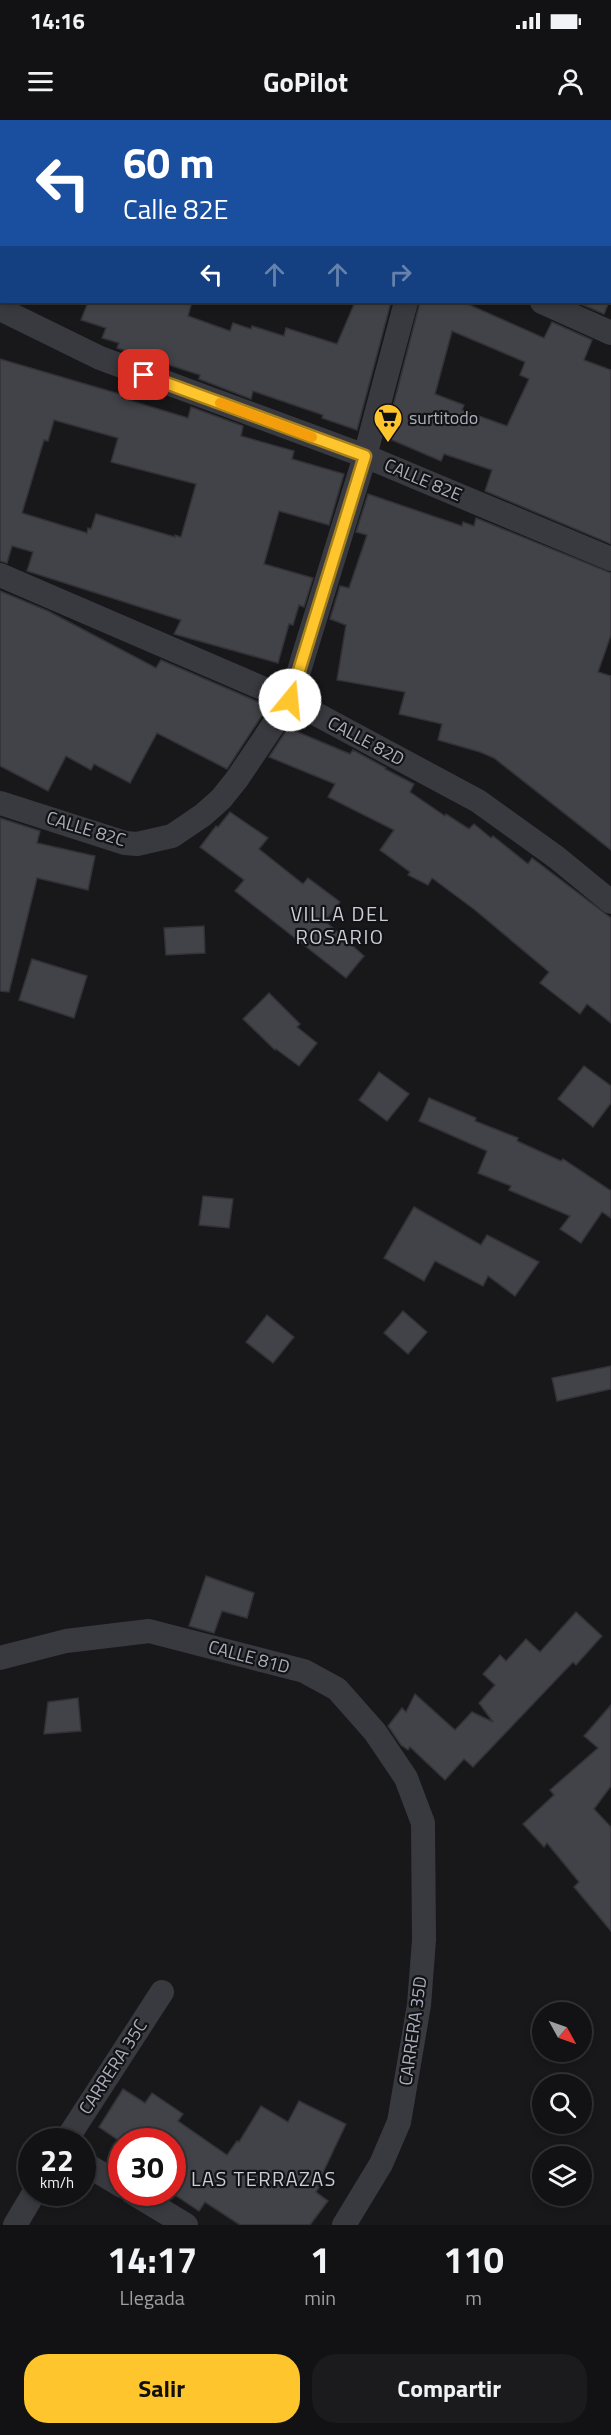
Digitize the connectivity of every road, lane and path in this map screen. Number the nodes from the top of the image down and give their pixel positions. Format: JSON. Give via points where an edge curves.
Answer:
{"nodes":[{"id":1,"x":406,"y":303,"type":"edge"},
{"id":2,"x":544,"y":303,"type":"edge"},
{"id":3,"x":0,"y":309,"type":"edge"},
{"id":4,"x":611,"y":333,"type":"edge"},
{"id":5,"x":365,"y":456,"type":"junction"},
{"id":6,"x":611,"y":559,"type":"edge"},
{"id":7,"x":0,"y":576,"type":"edge"},
{"id":8,"x":290,"y":700,"type":"junction"},
{"id":9,"x":0,"y":804,"type":"edge"},
{"id":10,"x":611,"y":902,"type":"edge"},
{"id":11,"x":0,"y":1658,"type":"edge"},
{"id":12,"x":423,"y":1823,"type":"joint"},
{"id":13,"x":162,"y":1992,"type":"dead end"},
{"id":14,"x":74,"y":2128,"type":"edge"},
{"id":15,"x":26,"y":2206,"type":"edge"},
{"id":16,"x":155,"y":2206,"type":"edge"},
{"id":17,"x":15,"y":2225,"type":"edge"},
{"id":18,"x":186,"y":2225,"type":"edge"},
{"id":19,"x":344,"y":2225,"type":"edge"}],
"edges":[{"from":1,"to":5,"type":"street"},
{"from":2,"to":4,"type":"street"},
{"from":3,"to":5,"type":"street","name":"CALLE 82E","via":[[100,358]]},
{"from":5,"to":6,"type":"street","name":"CALLE 82E"},
{"from":5,"to":8,"type":"street"},
{"from":7,"to":8,"type":"street","name":"CALLE 82D"},
{"from":8,"to":9,"type":"street","name":"CALLE 82C","via":[[220,800],[172,836],[125,843]]},
{"from":8,"to":10,"type":"street","name":"CALLE 82D","via":[[478,801]]},
{"from":11,"to":12,"type":"street","name":"CALLE 81D","via":[[66,1641],[149,1631],[304,1671],[337,1689],[375,1732],[406,1778]]},
{"from":12,"to":19,"type":"street","name":"CARRERA 35D","via":[[424,1940],[419,2005],[399,2122],[381,2164]]},
{"from":13,"to":14,"type":"street","name":"CARRERA 35C"},
{"from":15,"to":17,"type":"street"},
{"from":16,"to":18,"type":"street"}]}
